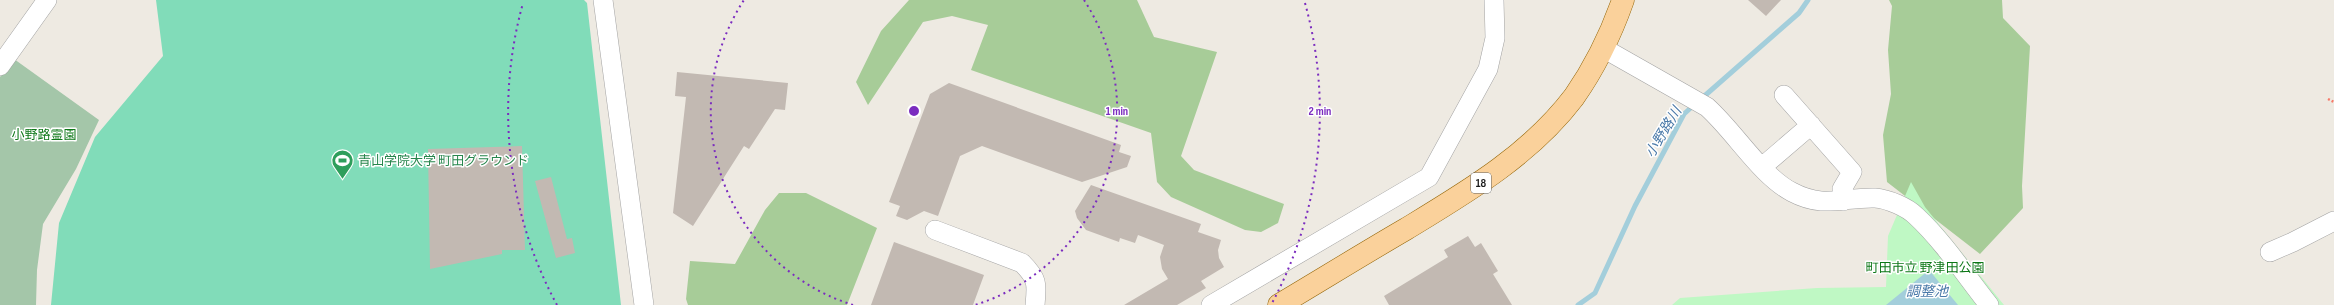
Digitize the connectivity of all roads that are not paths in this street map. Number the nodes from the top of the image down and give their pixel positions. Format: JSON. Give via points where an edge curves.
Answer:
{"nodes":[{"id":1,"x":47,"y":0,"type":"edge"},
{"id":2,"x":603,"y":0,"type":"edge"},
{"id":3,"x":1494,"y":0,"type":"edge"},
{"id":4,"x":1623,"y":0,"type":"edge"},
{"id":5,"x":1603,"y":48,"type":"junction"},
{"id":6,"x":0,"y":66,"type":"edge"},
{"id":7,"x":1784,"y":95,"type":"dead end"},
{"id":8,"x":1811,"y":125,"type":"junction"},
{"id":9,"x":1762,"y":166,"type":"junction"},
{"id":10,"x":1843,"y":201,"type":"junction"},
{"id":11,"x":2334,"y":221,"type":"edge"},
{"id":12,"x":935,"y":230,"type":"dead end"},
{"id":13,"x":2270,"y":252,"type":"dead end"},
{"id":14,"x":644,"y":305,"type":"edge"},
{"id":15,"x":1035,"y":305,"type":"edge"},
{"id":16,"x":1212,"y":305,"type":"edge"},
{"id":17,"x":1278,"y":305,"type":"edge"},
{"id":18,"x":1989,"y":305,"type":"edge"}],
"edges":[{"from":1,"to":6,"type":"street"},
{"from":2,"to":14,"type":"street"},
{"from":3,"to":16,"type":"street","via":[[1495,38],[1488,69],[1429,177]]},
{"from":4,"to":5,"type":"main road","number":"18"},
{"from":5,"to":9,"type":"street","via":[[1707,108],[1720,118]]},
{"from":5,"to":17,"type":"main road","number":"18","via":[[1573,98],[1530,144],[1505,165],[1449,203]]},
{"from":7,"to":8,"type":"street"},
{"from":8,"to":9,"type":"street"},
{"from":8,"to":10,"type":"street","via":[[1852,172],[1842,189]]},
{"from":9,"to":10,"type":"street","via":[[1778,183],[1808,199]]},
{"from":10,"to":18,"type":"street","via":[[1877,198],[1916,215]]},
{"from":11,"to":13,"type":"street"},
{"from":12,"to":15,"type":"street","via":[[1022,263],[1033,274],[1037,285]]}]}
